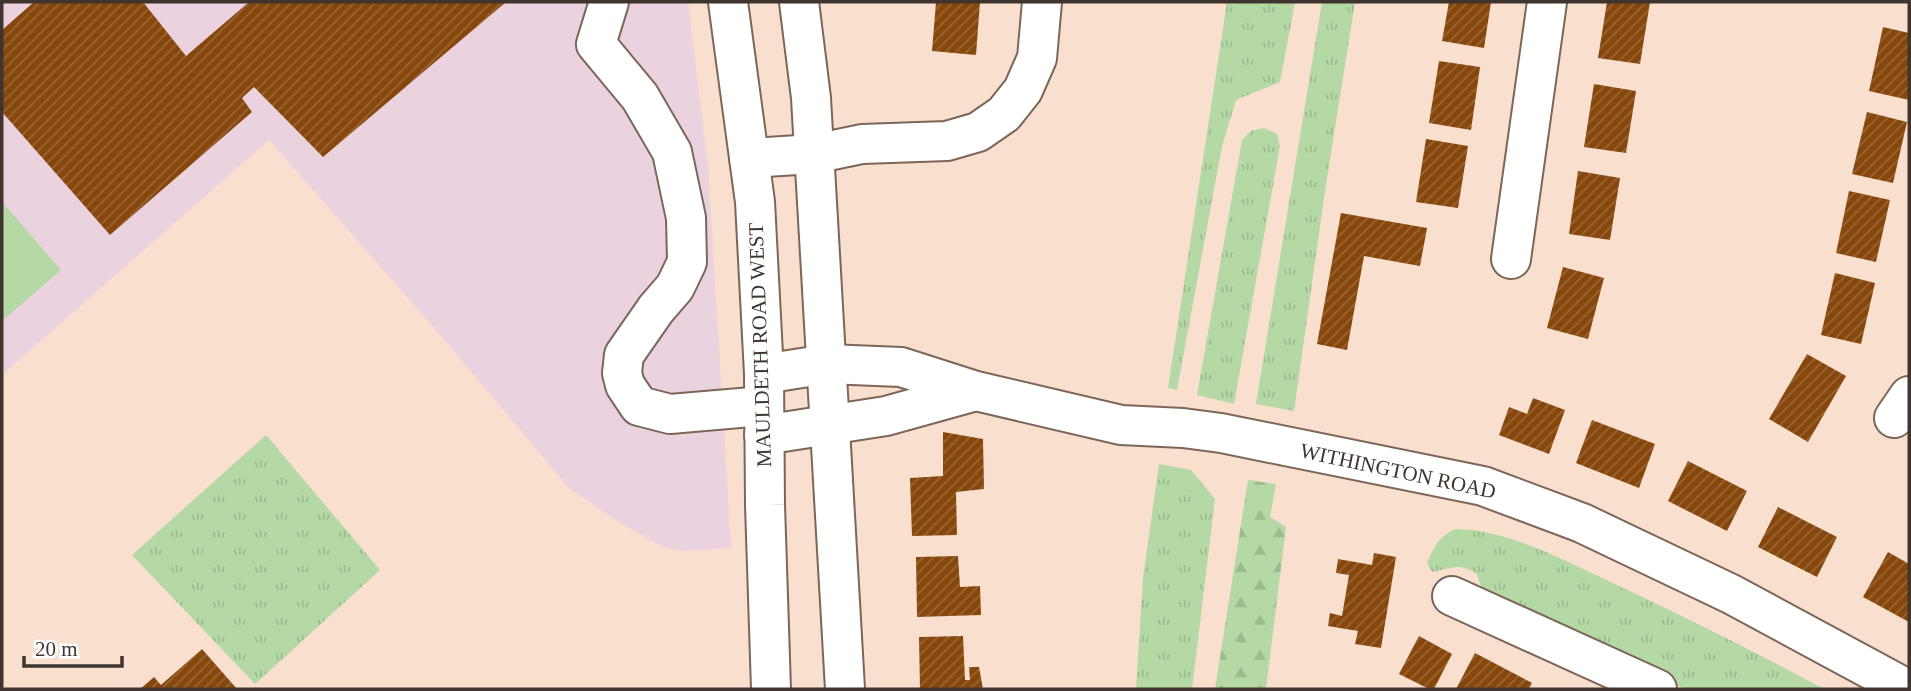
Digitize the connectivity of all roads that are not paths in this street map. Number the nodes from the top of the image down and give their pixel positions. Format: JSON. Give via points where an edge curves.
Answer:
{"nodes":[{"id":1,"x":609,"y":2,"type":"edge"},
{"id":2,"x":727,"y":2,"type":"edge"},
{"id":3,"x":799,"y":2,"type":"edge"},
{"id":4,"x":1042,"y":2,"type":"edge"},
{"id":5,"x":1547,"y":2,"type":"edge"},
{"id":6,"x":814,"y":154,"type":"junction"},
{"id":7,"x":750,"y":158,"type":"junction"},
{"id":8,"x":1511,"y":259,"type":"dead end"},
{"id":9,"x":827,"y":364,"type":"junction"},
{"id":10,"x":976,"y":391,"type":"junction"},
{"id":11,"x":764,"y":405,"type":"junction"},
{"id":12,"x":832,"y":423,"type":"junction"},
{"id":13,"x":1452,"y":596,"type":"dead end"},
{"id":14,"x":771,"y":689,"type":"edge"},
{"id":15,"x":845,"y":689,"type":"edge"},
{"id":16,"x":1657,"y":689,"type":"edge"},
{"id":17,"x":1907,"y":689,"type":"edge"}],
"edges":[{"from":1,"to":11,"type":"street","via":[[596,44],[640,97],[672,152],[685,218],[687,262],[675,287],[624,355],[625,386],[639,405],[670,414]]},
{"from":2,"to":7,"type":"street","name":"MAULDETH ROAD WEST"},
{"from":3,"to":6,"type":"street"},
{"from":4,"to":6,"type":"street","via":[[1037,58],[1023,90],[1004,114],[978,132],[947,141],[862,144]]},
{"from":5,"to":8,"type":"street"},
{"from":6,"to":7,"type":"street"},
{"from":6,"to":9,"type":"street"},
{"from":7,"to":11,"type":"street","name":"MAULDETH ROAD WEST"},
{"from":9,"to":10,"type":"street","name":"WITHINGTON ROAD","via":[[901,367]]},
{"from":9,"to":11,"type":"street","name":"WITHINGTON ROAD"},
{"from":9,"to":12,"type":"street"},
{"from":10,"to":12,"type":"street","name":"WITHINGTON ROAD","via":[[887,415]]},
{"from":10,"to":17,"type":"street","name":"WITHINGTON ROAD","via":[[1121,425],[1221,433],[1483,486],[1582,523],[1731,594]]},
{"from":11,"to":12,"type":"street","name":"WITHINGTON ROAD"},
{"from":11,"to":14,"type":"street","name":"MAULDETH ROAD WEST"},
{"from":12,"to":15,"type":"street"},
{"from":13,"to":16,"type":"street"}]}
